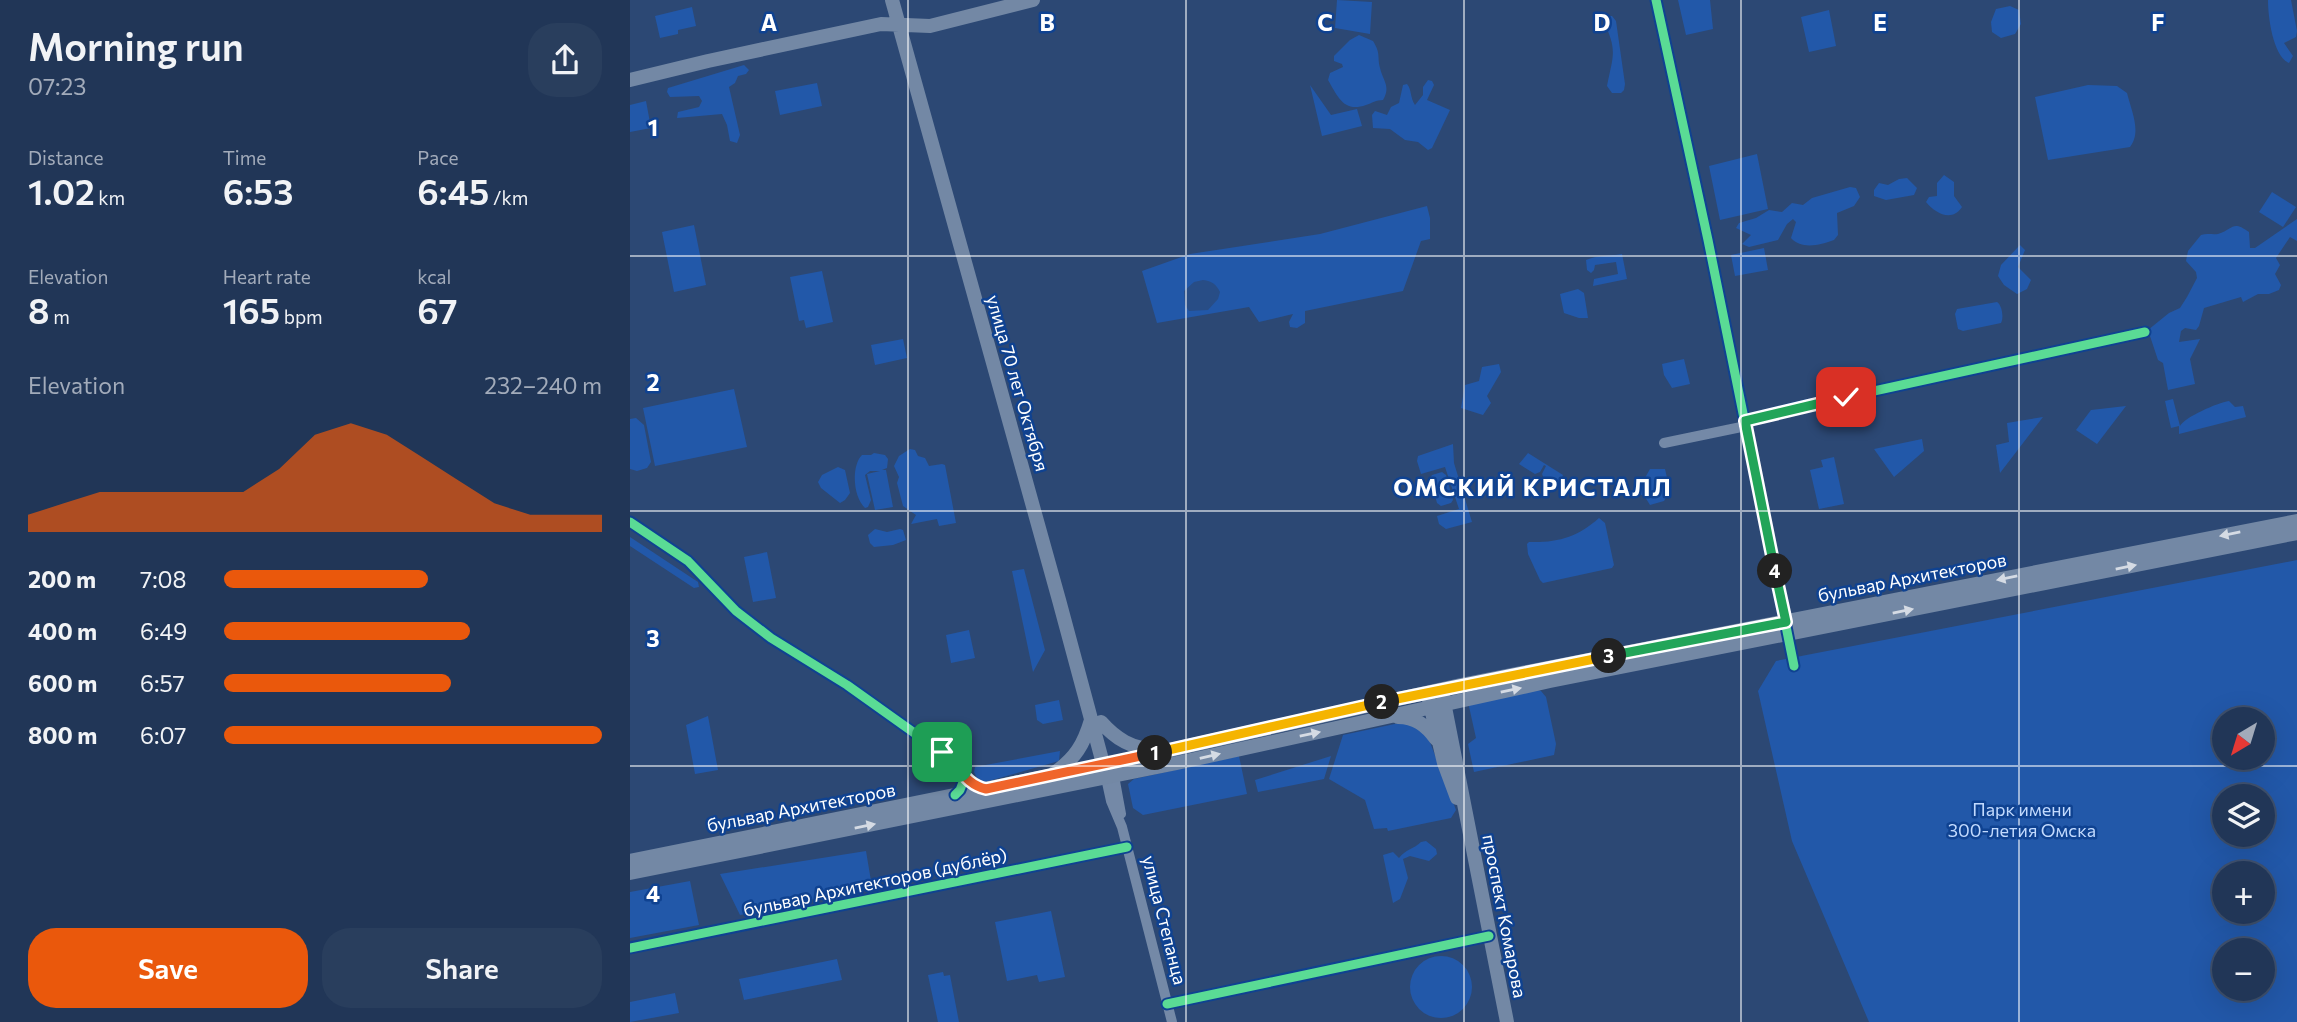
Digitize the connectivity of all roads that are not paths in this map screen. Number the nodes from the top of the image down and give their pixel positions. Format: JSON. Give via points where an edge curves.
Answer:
{"nodes":[{"id":1,"x":892,"y":0,"type":"edge"},
{"id":2,"x":901,"y":0,"type":"edge"},
{"id":3,"x":1033,"y":0,"type":"edge"},
{"id":4,"x":1656,"y":0,"type":"edge"},
{"id":5,"x":903,"y":25,"type":"junction"},
{"id":6,"x":630,"y":80,"type":"edge"},
{"id":7,"x":2146,"y":332,"type":"dead end"},
{"id":8,"x":1745,"y":424,"type":"junction"},
{"id":9,"x":1664,"y":443,"type":"dead end"},
{"id":10,"x":2297,"y":521,"type":"edge"},
{"id":11,"x":630,"y":522,"type":"edge"},
{"id":12,"x":2297,"y":533,"type":"edge"},
{"id":13,"x":1787,"y":628,"type":"junction"},
{"id":14,"x":1794,"y":666,"type":"dead end"},
{"id":15,"x":1436,"y":698,"type":"junction"},
{"id":16,"x":1386,"y":717,"type":"junction"},
{"id":17,"x":1096,"y":720,"type":"junction"},
{"id":18,"x":1438,"y":742,"type":"junction"},
{"id":19,"x":1174,"y":749,"type":"junction"},
{"id":20,"x":1109,"y":770,"type":"junction"},
{"id":21,"x":964,"y":776,"type":"junction"},
{"id":22,"x":1050,"y":776,"type":"junction"},
{"id":23,"x":986,"y":789,"type":"junction"},
{"id":24,"x":955,"y":795,"type":"junction"},
{"id":25,"x":1466,"y":818,"type":"junction"},
{"id":26,"x":1127,"y":846,"type":"junction"},
{"id":27,"x":630,"y":861,"type":"edge"},
{"id":28,"x":630,"y":873,"type":"edge"},
{"id":29,"x":1489,"y":936,"type":"junction"},
{"id":30,"x":630,"y":948,"type":"edge"},
{"id":31,"x":1167,"y":1004,"type":"junction"},
{"id":32,"x":1172,"y":1022,"type":"edge"},
{"id":33,"x":1507,"y":1022,"type":"edge"}],
"edges":[{"from":1,"to":5,"type":"main road","name":"улица 70 лет Октября"},
{"from":2,"to":5,"type":"main road","name":"улица 70 лет Октября"},
{"from":3,"to":5,"type":"main road","via":[[939,25]]},
{"from":4,"to":8,"type":"street"},
{"from":5,"to":6,"type":"main road","via":[[881,24]]},
{"from":5,"to":17,"type":"main road","name":"улица 70 лет Октября"},
{"from":7,"to":8,"type":"street","via":[[1810,405]]},
{"from":8,"to":9,"type":"street"},
{"from":8,"to":13,"type":"street"},
{"from":10,"to":13,"type":"main road","name":"бульвар Архитекторов","one_way":true},
{"from":11,"to":21,"type":"street","via":[[688,561],[752,625],[882,709],[955,762]]},
{"from":13,"to":12,"type":"main road","name":"бульвар Архитекторов","one_way":true},
{"from":13,"to":14,"type":"street"},
{"from":13,"to":15,"type":"main road","name":"бульвар Архитекторов"},
{"from":15,"to":16,"type":"main road","name":"бульвар Архитекторов"},
{"from":15,"to":18,"type":"main road","name":"проспект Комарова"},
{"from":15,"to":19,"type":"main road","name":"бульвар Архитекторов"},
{"from":15,"to":25,"type":"main road","name":"проспект Комарова"},
{"from":16,"to":18,"type":"main road","via":[[1413,719]]},
{"from":20,"to":16,"type":"main road","name":"бульвар Архитекторов","one_way":true},
{"from":17,"to":19,"type":"main road","via":[[1120,740],[1137,747]]},
{"from":17,"to":20,"type":"main road","name":"улица 70 лет Октября"},
{"from":17,"to":22,"type":"main road","via":[[1076,754]]},
{"from":18,"to":25,"type":"main road","name":"проспект Комарова"},
{"from":19,"to":20,"type":"main road","name":"бульвар Архитекторов"},
{"from":20,"to":22,"type":"main road","name":"бульвар Архитекторов"},
{"from":20,"to":26,"type":"street","name":"улица Степанца","via":[[1111,800]]},
{"from":28,"to":20,"type":"main road","name":"бульвар Архитекторов","one_way":true},
{"from":21,"to":23,"type":"street"},
{"from":21,"to":24,"type":"street"},
{"from":22,"to":23,"type":"main road","name":"бульвар Архитекторов"},
{"from":23,"to":24,"type":"main road","name":"бульвар Архитекторов"},
{"from":24,"to":27,"type":"main road","name":"бульвар Архитекторов"},
{"from":25,"to":29,"type":"main road","name":"проспект Комарова"},
{"from":26,"to":30,"type":"street","name":"бульвар Архитекторов (дублёр)"},
{"from":26,"to":31,"type":"street","name":"улица Степанца"},
{"from":29,"to":31,"type":"street"},
{"from":29,"to":33,"type":"main road","name":"проспект Комарова"},
{"from":31,"to":32,"type":"street","name":"улица Степанца"}]}
